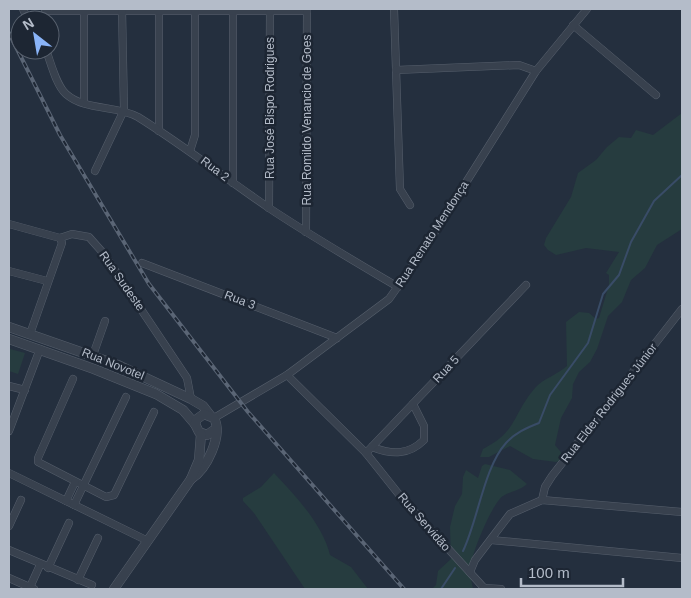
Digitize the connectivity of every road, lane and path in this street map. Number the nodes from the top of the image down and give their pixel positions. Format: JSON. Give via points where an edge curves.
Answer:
{"nodes":[{"id":1,"x":195,"y":9,"type":"edge"},
{"id":2,"x":233,"y":9,"type":"edge"},
{"id":3,"x":394,"y":9,"type":"edge"},
{"id":4,"x":587,"y":9,"type":"edge"},
{"id":5,"x":60,"y":10,"type":"edge"},
{"id":6,"x":84,"y":10,"type":"edge"},
{"id":7,"x":122,"y":10,"type":"edge"},
{"id":8,"x":159,"y":10,"type":"edge"},
{"id":9,"x":270,"y":10,"type":"edge"},
{"id":10,"x":307,"y":10,"type":"edge"},
{"id":11,"x":573,"y":24,"type":"junction"},
{"id":12,"x":50,"y":60,"type":"edge"},
{"id":13,"x":396,"y":70,"type":"junction"},
{"id":14,"x":536,"y":71,"type":"junction"},
{"id":15,"x":656,"y":96,"type":"dead end"},
{"id":16,"x":84,"y":102,"type":"junction"},
{"id":17,"x":124,"y":110,"type":"junction"},
{"id":18,"x":159,"y":131,"type":"junction"},
{"id":19,"x":190,"y":151,"type":"junction"},
{"id":20,"x":95,"y":171,"type":"dead end"},
{"id":21,"x":233,"y":183,"type":"junction"},
{"id":22,"x":410,"y":205,"type":"dead end"},
{"id":23,"x":269,"y":208,"type":"junction"},
{"id":24,"x":9,"y":224,"type":"edge"},
{"id":25,"x":306,"y":232,"type":"junction"},
{"id":26,"x":60,"y":238,"type":"junction"},
{"id":27,"x":142,"y":262,"type":"dead end"},
{"id":28,"x":9,"y":271,"type":"edge"},
{"id":29,"x":47,"y":282,"type":"junction"},
{"id":30,"x":526,"y":285,"type":"dead end"},
{"id":31,"x":398,"y":287,"type":"junction"},
{"id":32,"x":682,"y":309,"type":"edge"},
{"id":33,"x":105,"y":321,"type":"dead end"},
{"id":34,"x":9,"y":327,"type":"edge"},
{"id":35,"x":30,"y":334,"type":"junction"},
{"id":36,"x":337,"y":338,"type":"junction"},
{"id":37,"x":9,"y":339,"type":"edge"},
{"id":38,"x":57,"y":343,"type":"junction"},
{"id":39,"x":40,"y":350,"type":"junction"},
{"id":40,"x":93,"y":355,"type":"junction"},
{"id":41,"x":287,"y":375,"type":"junction"},
{"id":42,"x":73,"y":379,"type":"dead end"},
{"id":43,"x":9,"y":386,"type":"edge"},
{"id":44,"x":25,"y":390,"type":"junction"},
{"id":45,"x":126,"y":397,"type":"dead end"},
{"id":46,"x":191,"y":399,"type":"junction"},
{"id":47,"x":413,"y":404,"type":"junction"},
{"id":48,"x":154,"y":412,"type":"dead end"},
{"id":49,"x":214,"y":422,"type":"junction"},
{"id":50,"x":195,"y":424,"type":"junction"},
{"id":51,"x":9,"y":431,"type":"edge"},
{"id":52,"x":201,"y":434,"type":"junction"},
{"id":53,"x":372,"y":447,"type":"junction"},
{"id":54,"x":366,"y":453,"type":"junction"},
{"id":55,"x":9,"y":473,"type":"edge"},
{"id":56,"x":191,"y":479,"type":"junction"},
{"id":57,"x":75,"y":482,"type":"junction"},
{"id":58,"x":83,"y":486,"type":"junction"},
{"id":59,"x":21,"y":500,"type":"dead end"},
{"id":60,"x":542,"y":500,"type":"junction"},
{"id":61,"x":66,"y":501,"type":"junction"},
{"id":62,"x":74,"y":505,"type":"junction"},
{"id":63,"x":682,"y":512,"type":"edge"},
{"id":64,"x":69,"y":522,"type":"dead end"},
{"id":65,"x":9,"y":526,"type":"edge"},
{"id":66,"x":98,"y":538,"type":"dead end"},
{"id":67,"x":148,"y":540,"type":"junction"},
{"id":68,"x":491,"y":540,"type":"junction"},
{"id":69,"x":9,"y":550,"type":"edge"},
{"id":70,"x":682,"y":558,"type":"edge"},
{"id":71,"x":40,"y":565,"type":"junction"},
{"id":72,"x":48,"y":568,"type":"junction"},
{"id":73,"x":470,"y":572,"type":"junction"},
{"id":74,"x":9,"y":578,"type":"edge"},
{"id":75,"x":78,"y":580,"type":"junction"},
{"id":76,"x":92,"y":585,"type":"dead end"},
{"id":77,"x":32,"y":588,"type":"edge"},
{"id":78,"x":114,"y":589,"type":"edge"},
{"id":79,"x":484,"y":589,"type":"edge"},
{"id":80,"x":501,"y":589,"type":"edge"}],
"edges":[{"from":1,"to":2,"type":"street"},
{"from":1,"to":8,"type":"street"},
{"from":1,"to":19,"type":"street","via":[[195,135]]},
{"from":2,"to":9,"type":"street"},
{"from":2,"to":21,"type":"street"},
{"from":3,"to":13,"type":"street"},
{"from":4,"to":11,"type":"street","name":"Rua Renato Mendonça"},
{"from":5,"to":6,"type":"street"},
{"from":6,"to":7,"type":"street"},
{"from":6,"to":16,"type":"street"},
{"from":7,"to":8,"type":"street"},
{"from":7,"to":17,"type":"street"},
{"from":8,"to":18,"type":"street"},
{"from":9,"to":10,"type":"street"},
{"from":9,"to":23,"type":"street","name":"Rua José Bispo Rodrigues"},
{"from":10,"to":25,"type":"street","name":"Rua Romildo Venancio de Goes"},
{"from":11,"to":14,"type":"street","name":"Rua Renato Mendonça"},
{"from":11,"to":15,"type":"street"},
{"from":12,"to":16,"type":"street","name":"Rua 2","via":[[64,93]]},
{"from":13,"to":14,"type":"street","via":[[518,65]]},
{"from":13,"to":22,"type":"street","via":[[400,189]]},
{"from":14,"to":31,"type":"street","name":"Rua Renato Mendonça"},
{"from":16,"to":17,"type":"street","name":"Rua 2"},
{"from":17,"to":18,"type":"street","name":"Rua 2"},
{"from":17,"to":20,"type":"street"},
{"from":18,"to":19,"type":"street","name":"Rua 2"},
{"from":19,"to":21,"type":"street","name":"Rua 2"},
{"from":21,"to":23,"type":"street","name":"Rua 2"},
{"from":23,"to":25,"type":"street","name":"Rua 2"},
{"from":24,"to":26,"type":"street","name":"Rua Sudeste"},
{"from":25,"to":31,"type":"street","name":"Rua 2"},
{"from":26,"to":29,"type":"street","via":[[62,242]]},
{"from":26,"to":46,"type":"street","name":"Rua Sudeste","via":[[72,234],[89,237],[104,254],[187,378]]},
{"from":27,"to":36,"type":"street","name":"Rua 3"},
{"from":28,"to":29,"type":"street"},
{"from":29,"to":35,"type":"street"},
{"from":30,"to":47,"type":"street","name":"Rua 5"},
{"from":31,"to":36,"type":"street","name":"Rua Renato Mendonça","via":[[389,298]]},
{"from":32,"to":60,"type":"street","name":"Rua Elder Rodrigues Júnior","via":[[557,470],[545,487]]},
{"from":33,"to":40,"type":"street"},
{"from":34,"to":35,"type":"street","name":"Rua Novotel"},
{"from":35,"to":38,"type":"street","name":"Rua Novotel"},
{"from":35,"to":39,"type":"street"},
{"from":36,"to":41,"type":"street","name":"Rua Renato Mendonça"},
{"from":37,"to":39,"type":"street","name":"Rua Novotel"},
{"from":38,"to":39,"type":"street"},
{"from":38,"to":40,"type":"street","name":"Rua Novotel"},
{"from":39,"to":44,"type":"street"},
{"from":39,"to":50,"type":"street","name":"Rua Novotel","via":[[156,394],[183,410]]},
{"from":40,"to":46,"type":"street","name":"Rua Novotel"},
{"from":41,"to":49,"type":"street","name":"Rua Renato Mendonça","via":[[256,391]]},
{"from":41,"to":54,"type":"street","name":"Rua Servidão"},
{"from":42,"to":57,"type":"street","via":[[38,458],[42,466]]},
{"from":43,"to":44,"type":"street"},
{"from":44,"to":51,"type":"street"},
{"from":45,"to":58,"type":"street"},
{"from":46,"to":49,"type":"street","name":"Rua Novotel","via":[[202,406]]},
{"from":47,"to":53,"type":"street","name":"Rua 5"},
{"from":47,"to":53,"type":"street","via":[[424,426],[424,440],[415,449],[390,454]]},
{"from":48,"to":58,"type":"street","via":[[114,495],[106,497]]},
{"from":49,"to":50,"type":"street","via":[[201,415]]},
{"from":49,"to":52,"type":"street","via":[[210,434]]},
{"from":49,"to":56,"type":"street","via":[[216,441],[200,473]]},
{"from":50,"to":52,"type":"street","name":"Rua Novotel"},
{"from":52,"to":56,"type":"street","via":[[199,460]]},
{"from":53,"to":54,"type":"street","name":"Rua 5"},
{"from":54,"to":73,"type":"street","name":"Rua Servidão"},
{"from":55,"to":61,"type":"street"},
{"from":56,"to":67,"type":"street"},
{"from":57,"to":58,"type":"street"},
{"from":57,"to":61,"type":"street"},
{"from":58,"to":62,"type":"street"},
{"from":59,"to":65,"type":"street"},
{"from":60,"to":63,"type":"street"},
{"from":60,"to":68,"type":"street","via":[[510,514]]},
{"from":61,"to":62,"type":"street"},
{"from":62,"to":67,"type":"street"},
{"from":64,"to":72,"type":"street"},
{"from":66,"to":75,"type":"street"},
{"from":67,"to":78,"type":"street"},
{"from":68,"to":70,"type":"street"},
{"from":68,"to":73,"type":"street"},
{"from":69,"to":71,"type":"street"},
{"from":71,"to":72,"type":"street"},
{"from":71,"to":77,"type":"street"},
{"from":72,"to":75,"type":"street"},
{"from":73,"to":79,"type":"street","name":"Rua Servidão"},
{"from":74,"to":77,"type":"street"},
{"from":75,"to":76,"type":"street"},
{"from":79,"to":80,"type":"street"}]}
